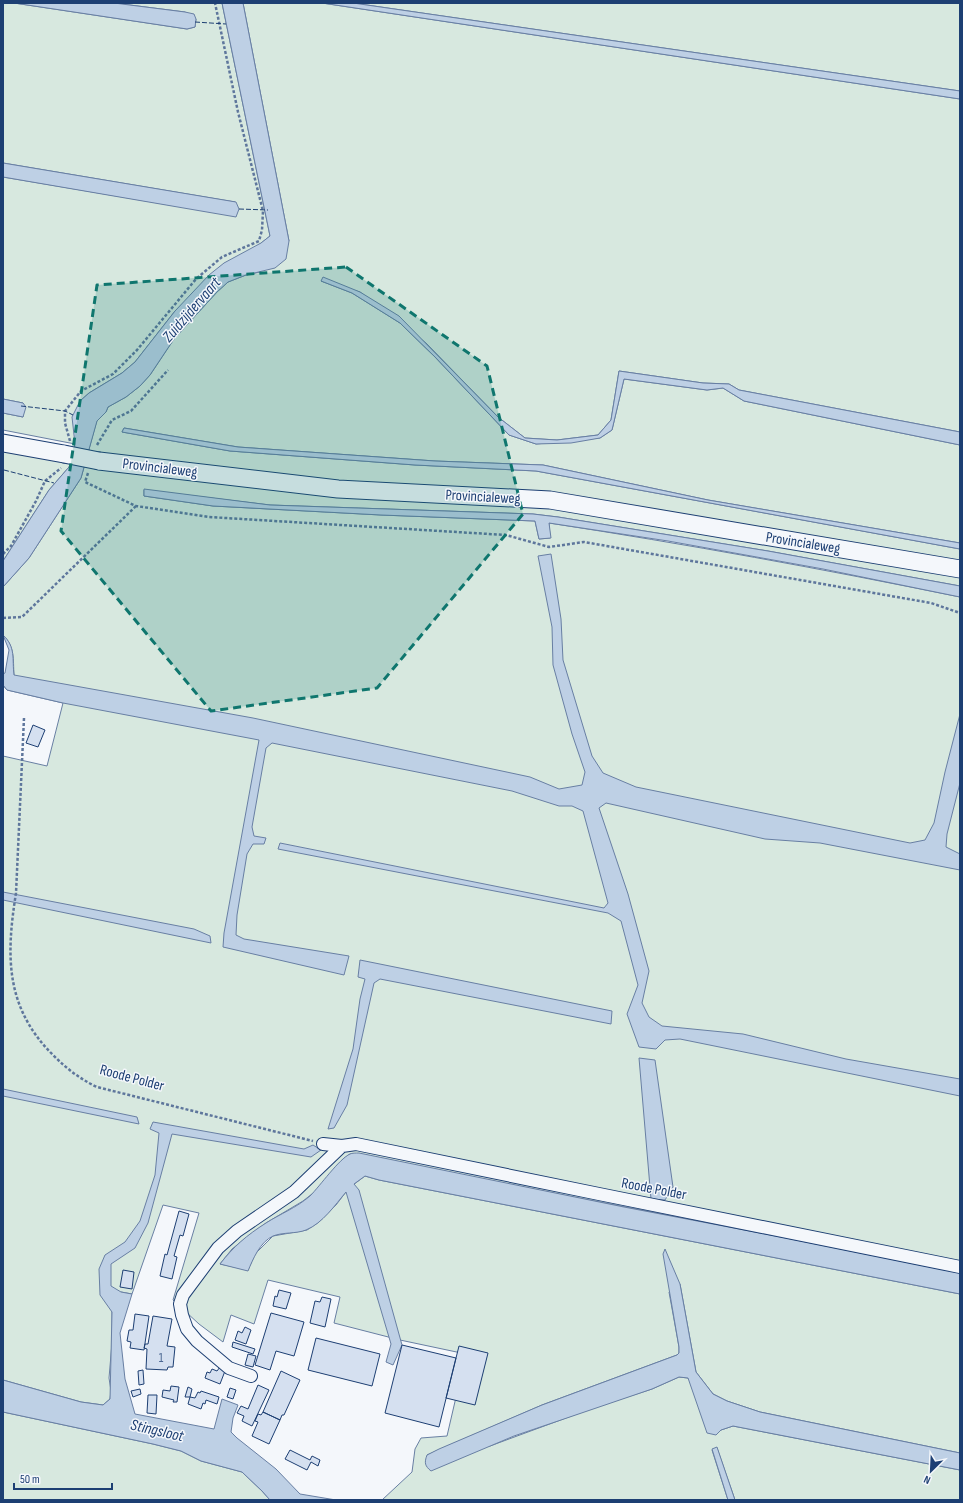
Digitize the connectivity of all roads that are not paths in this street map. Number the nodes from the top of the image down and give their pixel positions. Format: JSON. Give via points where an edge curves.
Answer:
{"nodes":[{"id":1,"x":3,"y":443,"type":"edge"},
{"id":2,"x":960,"y":569,"type":"edge"},
{"id":3,"x":323,"y":1144,"type":"road end"},
{"id":4,"x":342,"y":1146,"type":"junction"},
{"id":5,"x":960,"y":1267,"type":"edge"},
{"id":6,"x":251,"y":1376,"type":"dead end"}],
"edges":[{"from":1,"to":2,"type":"main road","name":"Provincialeweg","bridge":true,"via":[[95,459],[338,489],[550,500]]},
{"from":3,"to":4,"type":"street","name":"Roode Polder"},
{"from":4,"to":5,"type":"street","name":"Roode Polder","via":[[356,1144]]},
{"from":4,"to":6,"type":"street","via":[[294,1192],[218,1248],[182,1295],[182,1315],[187,1329],[197,1341],[229,1368]]}]}
